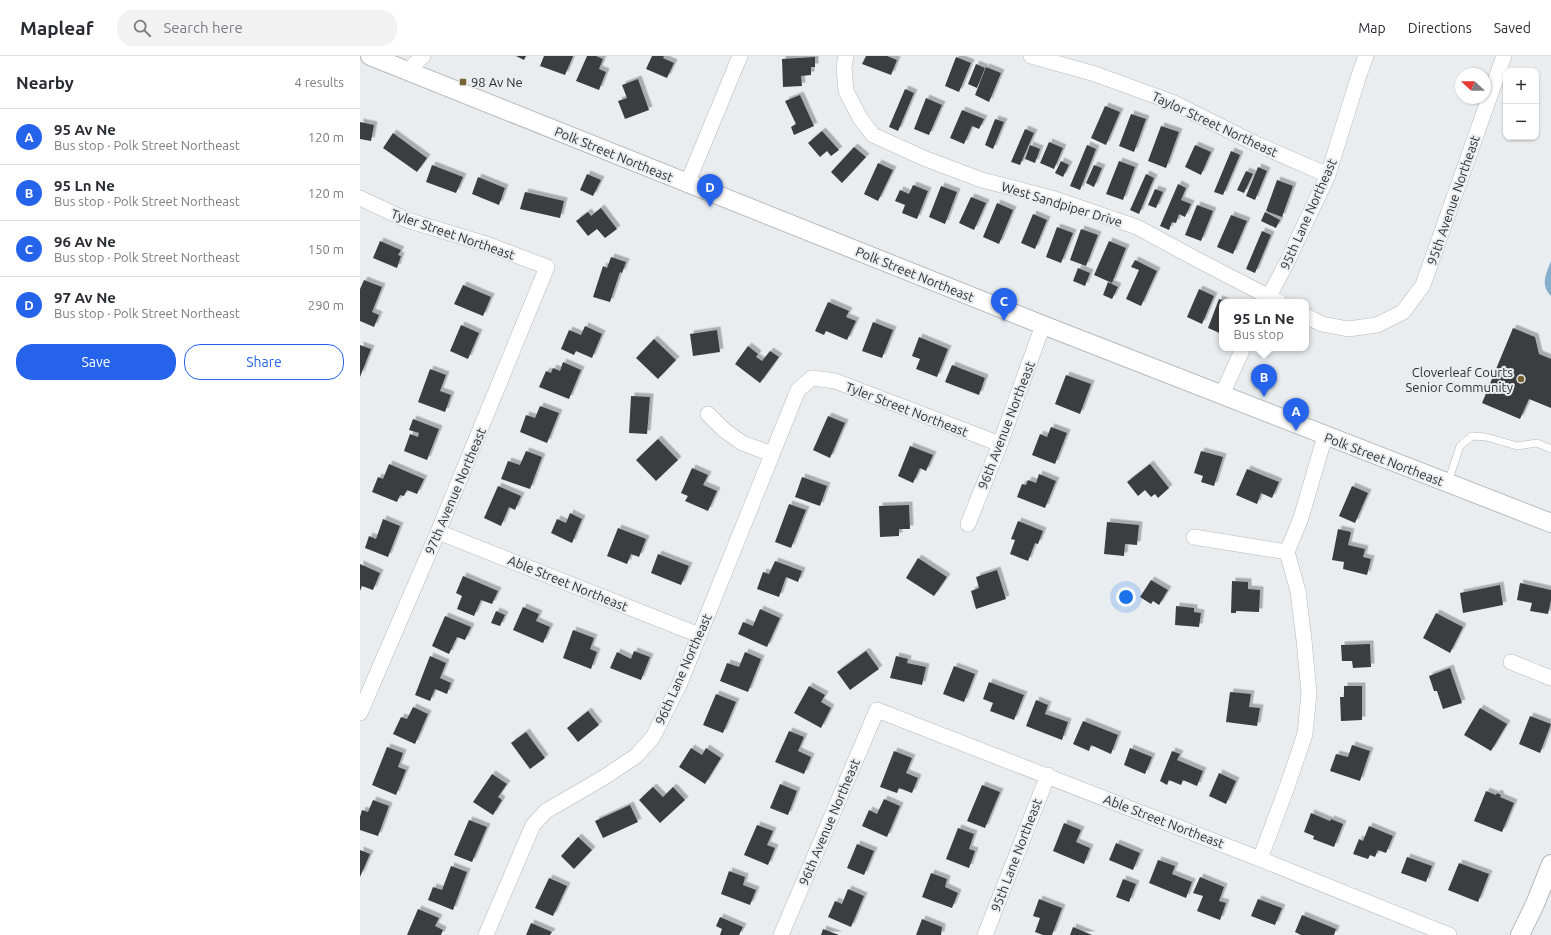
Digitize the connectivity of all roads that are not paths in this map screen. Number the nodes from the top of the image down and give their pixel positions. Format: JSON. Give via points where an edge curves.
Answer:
{"nodes":[{"id":1,"x":370,"y":56,"type":"edge"},
{"id":2,"x":423,"y":56,"type":"edge"},
{"id":3,"x":740,"y":56,"type":"edge"},
{"id":4,"x":846,"y":56,"type":"edge"},
{"id":5,"x":1031,"y":56,"type":"edge"},
{"id":6,"x":1366,"y":56,"type":"edge"},
{"id":7,"x":1504,"y":56,"type":"edge"},
{"id":8,"x":408,"y":64,"type":"edge"},
{"id":9,"x":1328,"y":175,"type":"junction"},
{"id":10,"x":687,"y":184,"type":"junction"},
{"id":11,"x":360,"y":198,"type":"edge"},
{"id":12,"x":548,"y":267,"type":"joint"},
{"id":13,"x":1269,"y":299,"type":"edge"},
{"id":14,"x":1271,"y":299,"type":"edge"},
{"id":15,"x":1309,"y":318,"type":"edge"},
{"id":16,"x":1043,"y":325,"type":"junction"},
{"id":17,"x":1242,"y":351,"type":"edge"},
{"id":18,"x":812,"y":378,"type":"joint"},
{"id":19,"x":1222,"y":395,"type":"junction"},
{"id":20,"x":708,"y":414,"type":"dead end"},
{"id":21,"x":1325,"y":436,"type":"junction"},
{"id":22,"x":1000,"y":444,"type":"junction"},
{"id":23,"x":1551,"y":449,"type":"edge"},
{"id":24,"x":772,"y":454,"type":"junction"},
{"id":25,"x":1447,"y":484,"type":"junction"},
{"id":26,"x":1551,"y":523,"type":"edge"},
{"id":27,"x":968,"y":524,"type":"dead end"},
{"id":28,"x":438,"y":532,"type":"junction"},
{"id":29,"x":1194,"y":537,"type":"dead end"},
{"id":30,"x":1287,"y":552,"type":"junction"},
{"id":31,"x":699,"y":635,"type":"junction"},
{"id":32,"x":1511,"y":662,"type":"dead end"},
{"id":33,"x":1551,"y":678,"type":"edge"},
{"id":34,"x":877,"y":710,"type":"joint"},
{"id":35,"x":360,"y":714,"type":"edge"},
{"id":36,"x":1048,"y":776,"type":"junction"},
{"id":37,"x":1260,"y":859,"type":"junction"},
{"id":38,"x":1551,"y":864,"type":"edge"},
{"id":39,"x":486,"y":935,"type":"edge"},
{"id":40,"x":781,"y":935,"type":"edge"},
{"id":41,"x":985,"y":935,"type":"edge"},
{"id":42,"x":1449,"y":935,"type":"edge"},
{"id":43,"x":1520,"y":935,"type":"edge"}],
"edges":[{"from":1,"to":8,"type":"street","name":"Polk Street Northeast"},
{"from":2,"to":8,"type":"street"},
{"from":3,"to":10,"type":"street"},
{"from":4,"to":13,"type":"street","name":"West Sandpiper Drive","via":[[846,91],[860,118],[873,135],[982,180],[1055,199],[1137,227]]},
{"from":5,"to":9,"type":"street","name":"Taylor Street Northeast","via":[[1095,74],[1172,102],[1254,143]]},
{"from":6,"to":9,"type":"street","name":"95th Lane Northeast"},
{"from":7,"to":15,"type":"street","name":"95th Avenue Northeast","via":[[1423,285],[1404,312],[1377,324],[1348,329],[1322,324]]},
{"from":8,"to":10,"type":"street","name":"Polk Street Northeast"},
{"from":9,"to":14,"type":"street","name":"95th Lane Northeast"},
{"from":10,"to":16,"type":"street","name":"Polk Street Northeast"},
{"from":11,"to":12,"type":"street","name":"Tyler Street Northeast","via":[[407,220],[486,244]]},
{"from":12,"to":28,"type":"street","name":"97th Avenue Northeast"},
{"from":16,"to":19,"type":"street","name":"Polk Street Northeast"},
{"from":16,"to":22,"type":"street","name":"96th Avenue Northeast"},
{"from":17,"to":19,"type":"street"},
{"from":18,"to":22,"type":"street","name":"Tyler Street Northeast","via":[[835,381]]},
{"from":18,"to":24,"type":"street","name":"96th Lane Northeast","via":[[798,390]]},
{"from":19,"to":21,"type":"street","name":"Polk Street Northeast"},
{"from":20,"to":24,"type":"street","via":[[742,443]]},
{"from":21,"to":25,"type":"street","name":"Polk Street Northeast"},
{"from":21,"to":30,"type":"street","via":[[1301,518]]},
{"from":22,"to":27,"type":"street","name":"96th Avenue Northeast"},
{"from":23,"to":25,"type":"lane","via":[[1537,443],[1517,446],[1486,436],[1472,436],[1460,446]]},
{"from":24,"to":31,"type":"street","name":"96th Lane Northeast"},
{"from":25,"to":26,"type":"street","name":"Polk Street Northeast"},
{"from":28,"to":31,"type":"street","name":"Able Street Northeast"},
{"from":28,"to":35,"type":"street","name":"97th Avenue Northeast"},
{"from":29,"to":30,"type":"street"},
{"from":30,"to":37,"type":"street","via":[[1298,591],[1309,693],[1305,734]]},
{"from":31,"to":39,"type":"street","name":"96th Lane Northeast","via":[[680,683],[652,737],[636,756],[546,811],[533,825]]},
{"from":32,"to":33,"type":"street"},
{"from":34,"to":36,"type":"street","name":"Able Street Northeast"},
{"from":34,"to":40,"type":"street","name":"96th Avenue Northeast"},
{"from":36,"to":37,"type":"street","name":"Able Street Northeast"},
{"from":36,"to":41,"type":"street","name":"95th Lane Northeast"},
{"from":37,"to":42,"type":"street","name":"Able Street Northeast"},
{"from":38,"to":43,"type":"street"}]}
